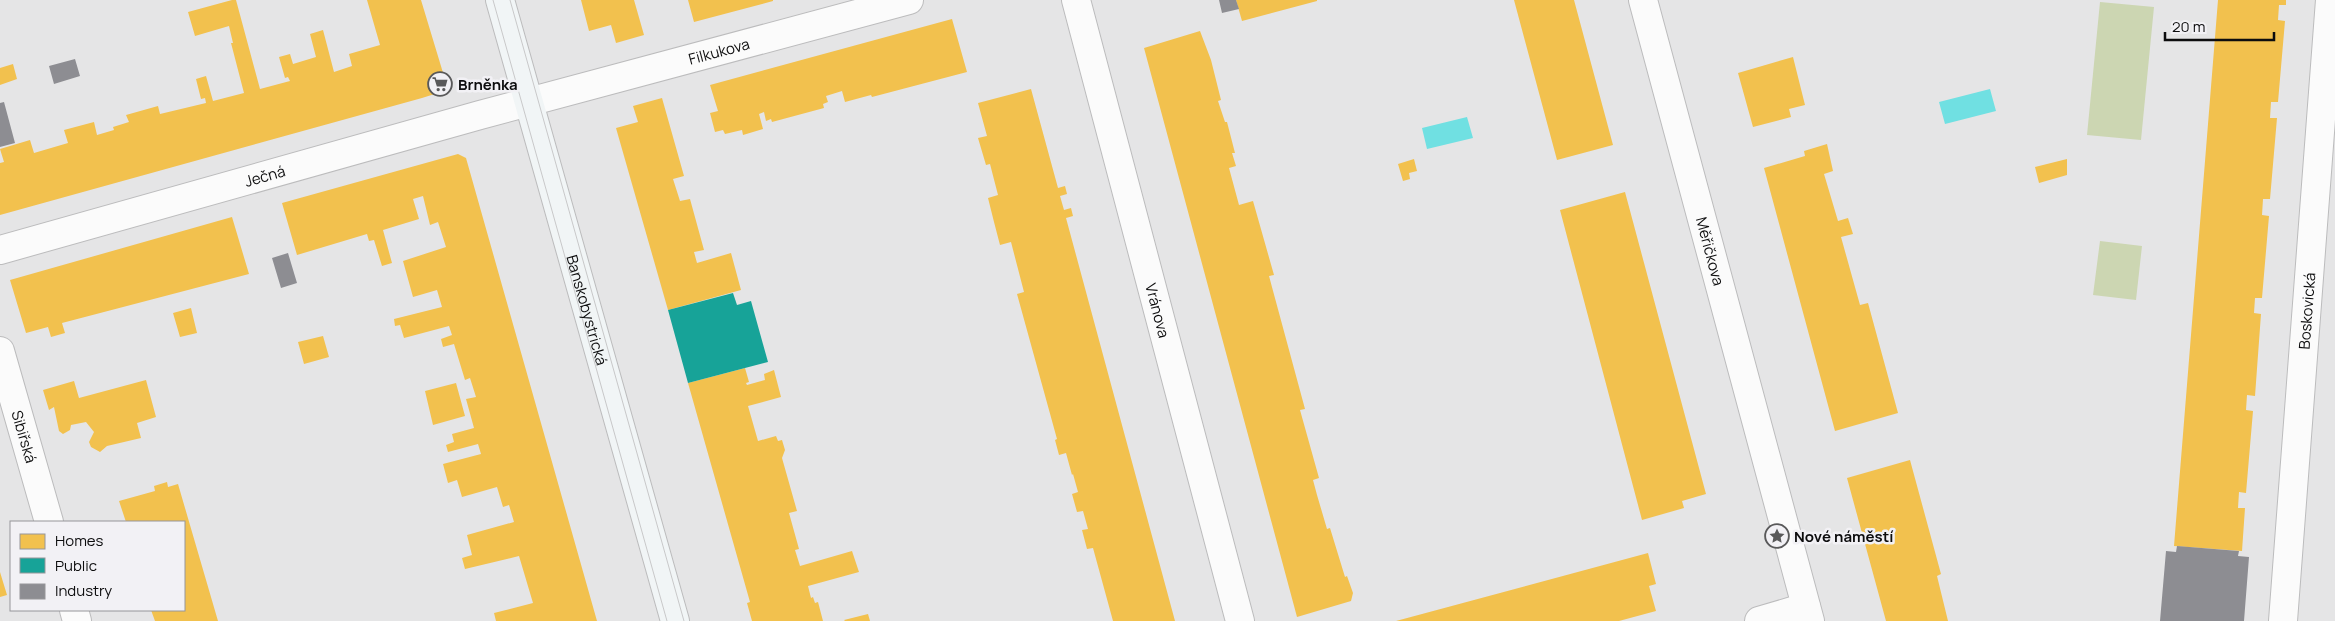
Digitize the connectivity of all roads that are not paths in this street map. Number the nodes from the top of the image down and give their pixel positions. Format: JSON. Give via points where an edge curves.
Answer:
{"nodes":[{"id":1,"x":500,"y":0,"type":"edge"},
{"id":2,"x":910,"y":0,"type":"edge"},
{"id":3,"x":1076,"y":0,"type":"edge"},
{"id":4,"x":1643,"y":0,"type":"edge"},
{"id":5,"x":2330,"y":0,"type":"edge"},
{"id":6,"x":530,"y":102,"type":"junction"},
{"id":7,"x":0,"y":250,"type":"edge"},
{"id":8,"x":0,"y":351,"type":"edge"},
{"id":9,"x":49,"y":521,"type":"edge"},
{"id":10,"x":1808,"y":614,"type":"edge"},
{"id":11,"x":675,"y":621,"type":"edge"},
{"id":12,"x":1240,"y":621,"type":"edge"},
{"id":13,"x":1759,"y":621,"type":"edge"},
{"id":14,"x":2283,"y":621,"type":"edge"}],
"edges":[{"from":1,"to":6,"type":"street","name":"Banskobystrická"},
{"from":2,"to":6,"type":"street","name":"Filkukova"},
{"from":3,"to":12,"type":"street","name":"Vránova"},
{"from":4,"to":10,"type":"street","name":"Měřičkova"},
{"from":5,"to":14,"type":"street","name":"Boskovická"},
{"from":6,"to":7,"type":"street","name":"Ječná"},
{"from":6,"to":11,"type":"street","name":"Banskobystrická"},
{"from":8,"to":9,"type":"street","name":"Sibiřská"},
{"from":10,"to":13,"type":"street"}]}
